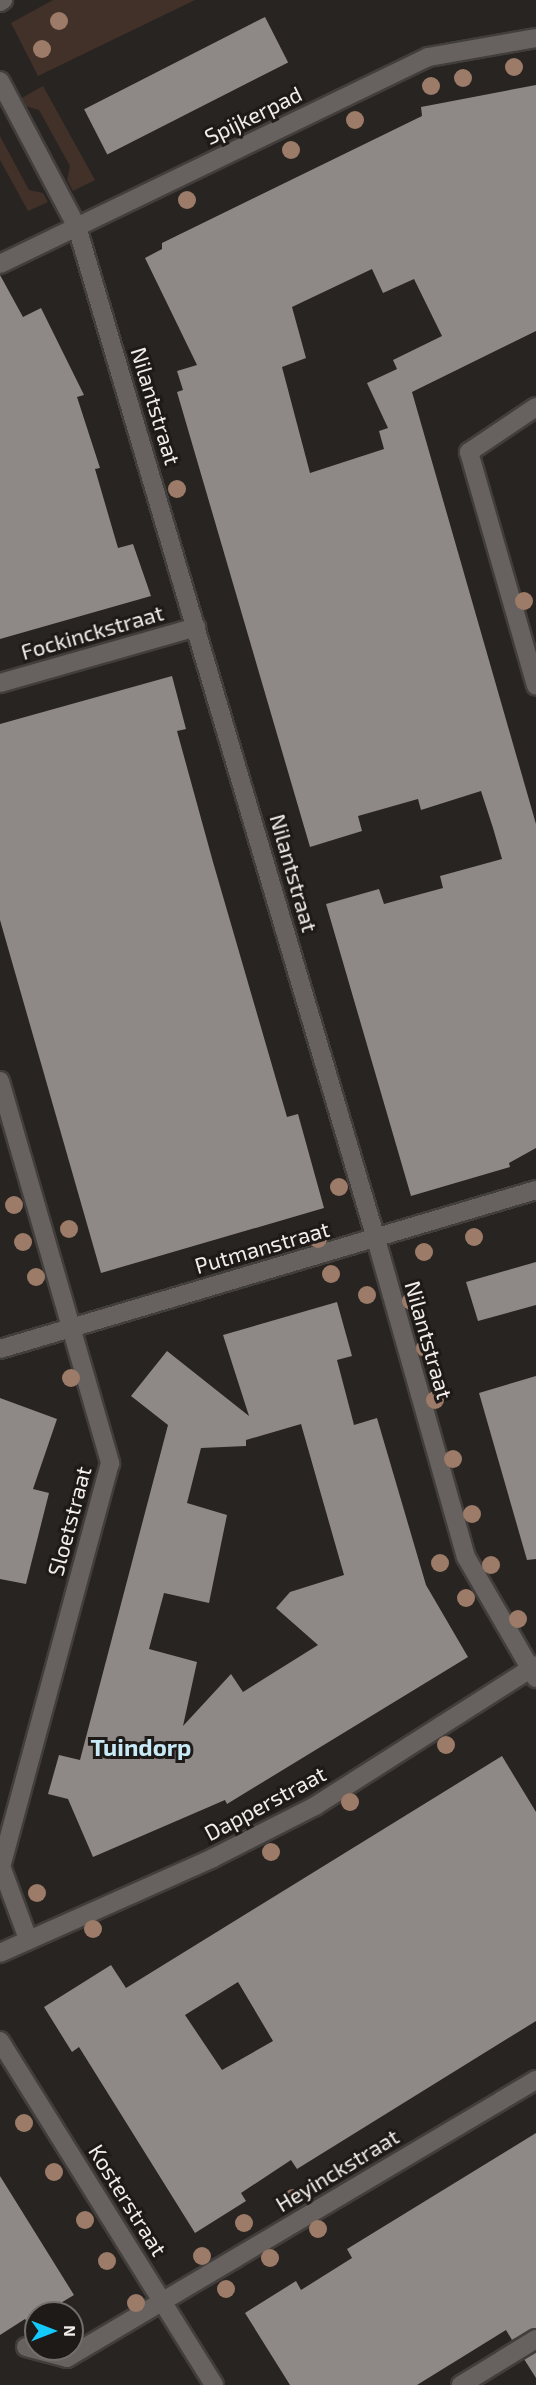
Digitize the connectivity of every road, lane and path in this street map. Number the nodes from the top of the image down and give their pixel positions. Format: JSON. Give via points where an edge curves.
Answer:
{"nodes":[{"id":1,"x":536,"y":38,"type":"edge"},
{"id":2,"x":0,"y":81,"type":"edge"},
{"id":3,"x":77,"y":227,"type":"junction"},
{"id":4,"x":0,"y":264,"type":"edge"},
{"id":5,"x":536,"y":407,"type":"edge"},
{"id":6,"x":196,"y":627,"type":"junction"},
{"id":7,"x":0,"y":683,"type":"edge"},
{"id":8,"x":536,"y":686,"type":"edge"},
{"id":9,"x":0,"y":1081,"type":"edge"},
{"id":10,"x":536,"y":1190,"type":"edge"},
{"id":11,"x":376,"y":1239,"type":"junction"},
{"id":12,"x":71,"y":1328,"type":"junction"},
{"id":13,"x":0,"y":1349,"type":"edge"},
{"id":14,"x":534,"y":1670,"type":"edge"},
{"id":15,"x":28,"y":1939,"type":"junction"},
{"id":16,"x":0,"y":1953,"type":"edge"},
{"id":17,"x":0,"y":2041,"type":"edge"},
{"id":18,"x":536,"y":2080,"type":"edge"},
{"id":19,"x":163,"y":2301,"type":"junction"},
{"id":20,"x":536,"y":2339,"type":"edge"},
{"id":21,"x":84,"y":2348,"type":"edge"},
{"id":22,"x":214,"y":2385,"type":"edge"},
{"id":23,"x":461,"y":2385,"type":"edge"}],
"edges":[{"from":1,"to":3,"type":"street","name":"Spijkerpad","via":[[428,57]]},
{"from":2,"to":3,"type":"street","name":"Nilantstraat"},
{"from":3,"to":4,"type":"street","name":"Spijkerpad"},
{"from":3,"to":6,"type":"street","name":"Nilantstraat"},
{"from":5,"to":8,"type":"street","via":[[469,452]]},
{"from":6,"to":7,"type":"street","name":"Fockinckstraat"},
{"from":6,"to":11,"type":"street","name":"Nilantstraat"},
{"from":9,"to":12,"type":"street","name":"Sloetstraat"},
{"from":10,"to":11,"type":"street","name":"Putmanstraat"},
{"from":11,"to":12,"type":"street","name":"Putmanstraat"},
{"from":11,"to":14,"type":"street","name":"Nilantstraat","via":[[466,1557]]},
{"from":12,"to":13,"type":"street","name":"Putmanstraat"},
{"from":12,"to":15,"type":"street","name":"Sloetstraat","via":[[110,1463],[1,1866]]},
{"from":14,"to":15,"type":"street","name":"Dapperstraat","via":[[315,1806],[213,1858]]},
{"from":15,"to":16,"type":"street","name":"Dapperstraat"},
{"from":17,"to":19,"type":"street","name":"Kosterstraat"},
{"from":18,"to":19,"type":"street","name":"Heyinckstraat"},
{"from":19,"to":21,"type":"street","name":"Heyinckstraat"},
{"from":19,"to":22,"type":"street","name":"Kosterstraat"},
{"from":20,"to":23,"type":"street"}]}
